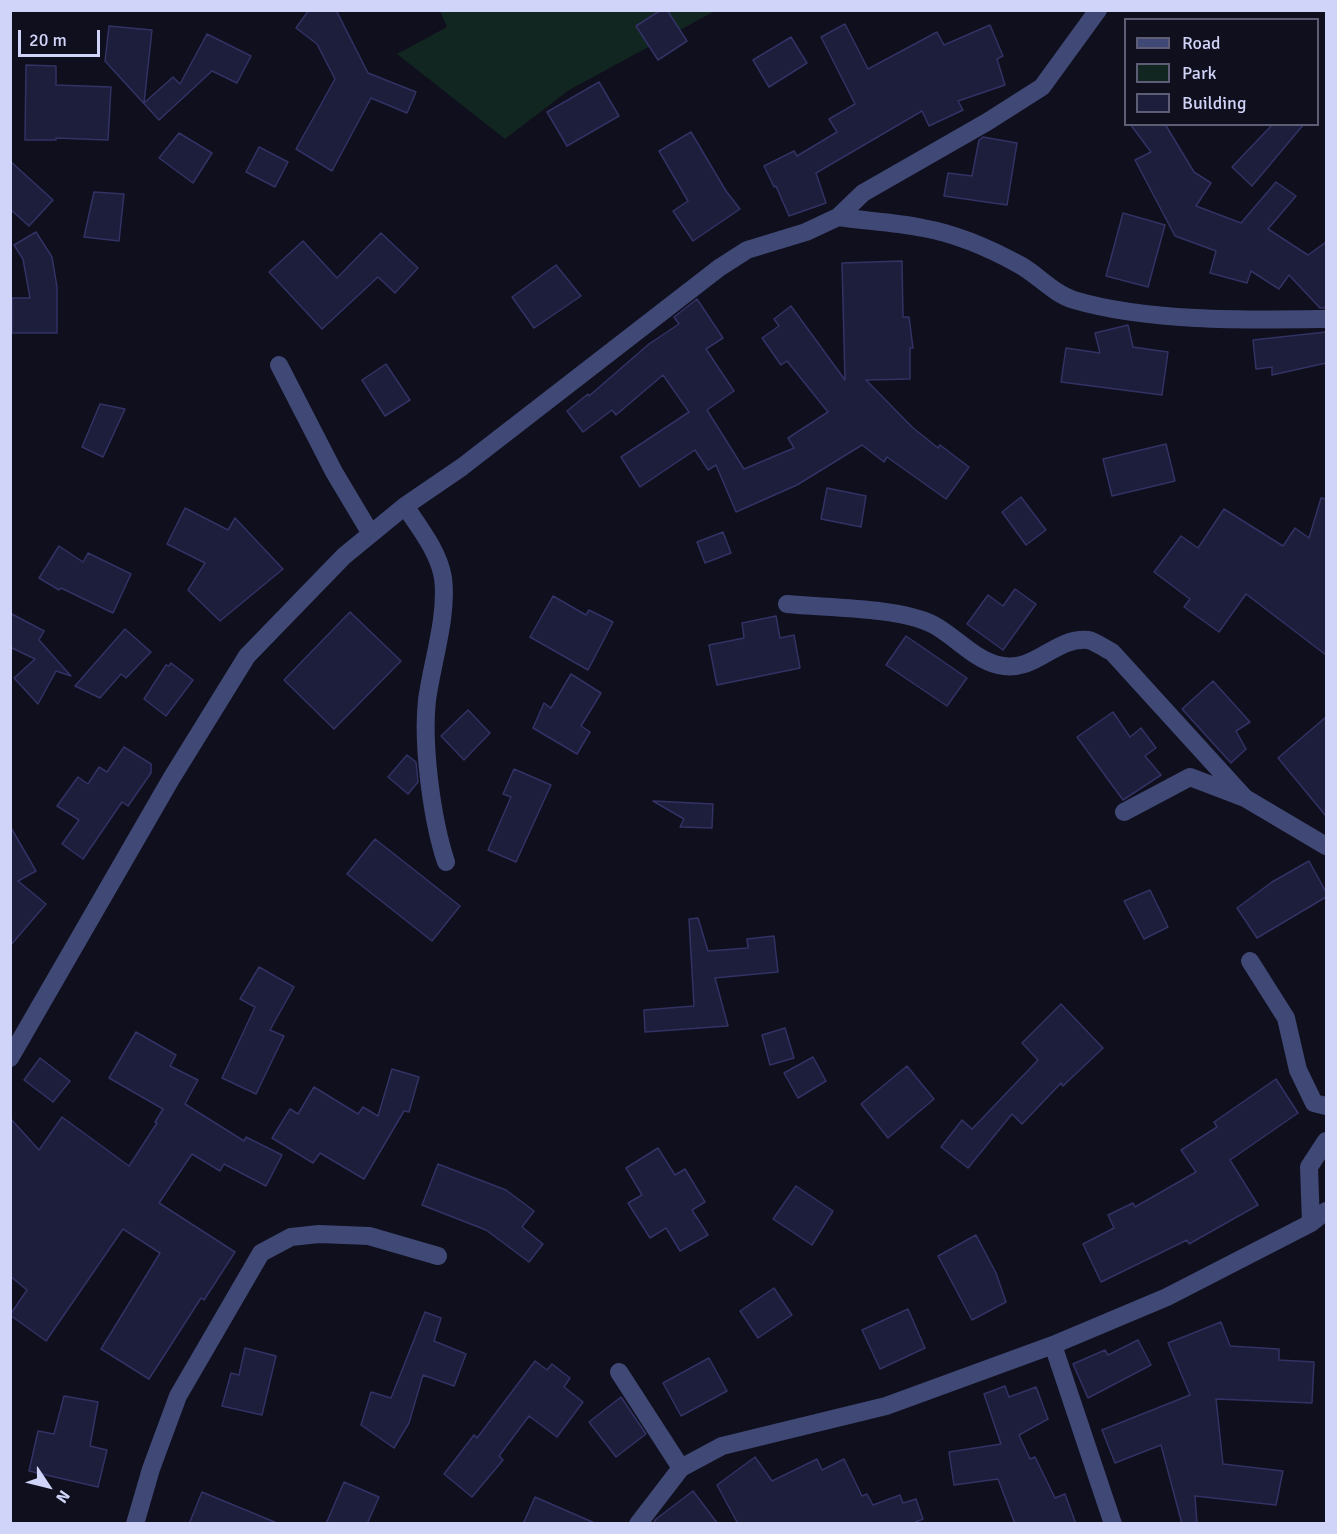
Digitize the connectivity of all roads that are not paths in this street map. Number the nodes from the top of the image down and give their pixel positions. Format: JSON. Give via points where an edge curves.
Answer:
{"nodes":[{"id":1,"x":1098,"y":10,"type":"edge"},
{"id":2,"x":838,"y":217,"type":"junction"},
{"id":3,"x":1326,"y":319,"type":"edge"},
{"id":4,"x":279,"y":365,"type":"dead end"},
{"id":5,"x":405,"y":506,"type":"junction"},
{"id":6,"x":371,"y":534,"type":"junction"},
{"id":7,"x":787,"y":604,"type":"dead end"},
{"id":8,"x":1245,"y":798,"type":"junction"},
{"id":9,"x":1124,"y":812,"type":"dead end"},
{"id":10,"x":1326,"y":846,"type":"edge"},
{"id":11,"x":446,"y":862,"type":"dead end"},
{"id":12,"x":1250,"y":961,"type":"dead end"},
{"id":13,"x":10,"y":1058,"type":"edge"},
{"id":14,"x":1326,"y":1106,"type":"edge"},
{"id":15,"x":1326,"y":1141,"type":"edge"},
{"id":16,"x":1326,"y":1211,"type":"edge"},
{"id":17,"x":1311,"y":1222,"type":"junction"},
{"id":18,"x":438,"y":1256,"type":"dead end"},
{"id":19,"x":1053,"y":1345,"type":"junction"},
{"id":20,"x":619,"y":1372,"type":"dead end"},
{"id":21,"x":681,"y":1468,"type":"junction"},
{"id":22,"x":135,"y":1524,"type":"edge"},
{"id":23,"x":638,"y":1524,"type":"edge"},
{"id":24,"x":1113,"y":1524,"type":"edge"}],
"edges":[{"from":1,"to":2,"type":"street","via":[[1041,87],[863,192]]},
{"from":2,"to":3,"type":"street","via":[[924,228],[962,239],[1022,266],[1070,299],[1093,305],[1132,312],[1251,320]]},
{"from":2,"to":5,"type":"street","via":[[806,232],[747,250],[719,268],[462,467]]},
{"from":4,"to":6,"type":"street"},
{"from":5,"to":6,"type":"street"},
{"from":5,"to":11,"type":"street","via":[[433,549],[443,578],[427,702],[427,746],[435,824]]},
{"from":6,"to":13,"type":"street","via":[[344,556],[247,656],[171,779]]},
{"from":7,"to":8,"type":"street","via":[[900,615],[931,624],[996,665],[1017,667],[1035,662],[1062,644],[1088,640],[1112,652]]},
{"from":8,"to":9,"type":"street","via":[[1190,777]]},
{"from":8,"to":10,"type":"street"},
{"from":12,"to":14,"type":"street","via":[[1286,1018],[1298,1070],[1314,1103]]},
{"from":15,"to":17,"type":"street","via":[[1309,1167]]},
{"from":16,"to":17,"type":"street"},
{"from":17,"to":19,"type":"street","via":[[1167,1297]]},
{"from":18,"to":22,"type":"street","via":[[369,1236],[319,1234],[291,1237],[261,1253],[178,1396]]},
{"from":19,"to":21,"type":"street","via":[[886,1406],[722,1446]]},
{"from":19,"to":24,"type":"street"},
{"from":20,"to":21,"type":"street"},
{"from":21,"to":23,"type":"street"}]}
